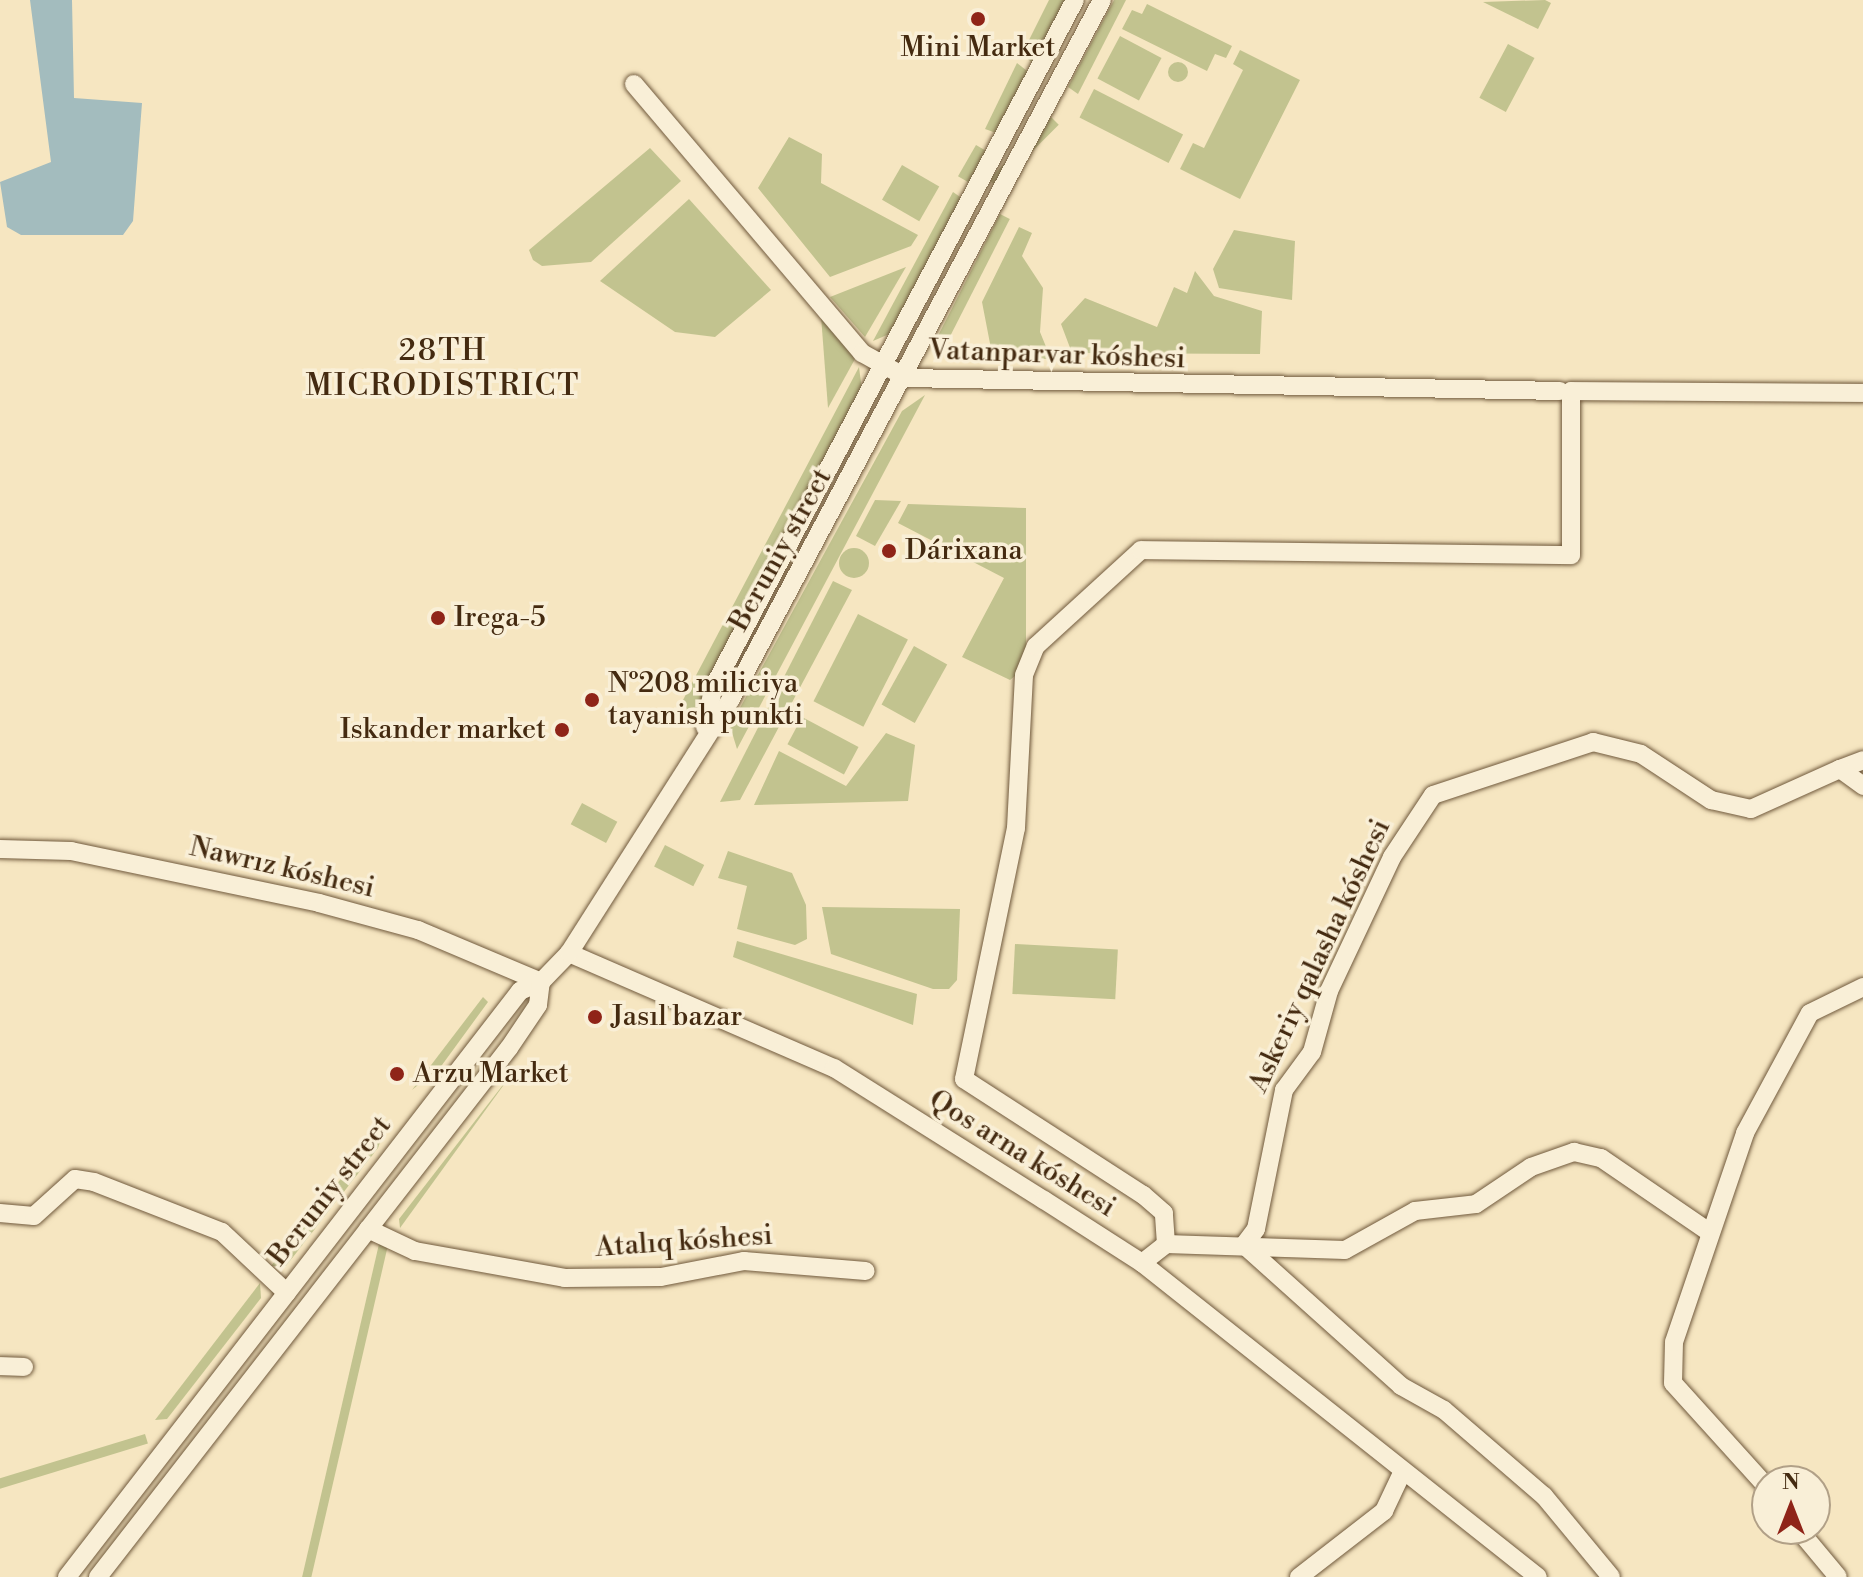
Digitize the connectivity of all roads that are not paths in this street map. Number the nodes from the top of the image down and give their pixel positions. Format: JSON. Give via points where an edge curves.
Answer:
{"nodes":[{"id":1,"x":1075,"y":0,"type":"edge"},
{"id":2,"x":1102,"y":0,"type":"edge"},
{"id":3,"x":634,"y":84,"type":"dead end"},
{"id":4,"x":886,"y":367,"type":"junction"},
{"id":5,"x":907,"y":378,"type":"junction"},
{"id":6,"x":1566,"y":391,"type":"junction"},
{"id":7,"x":1863,"y":393,"type":"edge"},
{"id":8,"x":704,"y":732,"type":"junction"},
{"id":9,"x":1863,"y":760,"type":"edge"},
{"id":10,"x":1840,"y":769,"type":"junction"},
{"id":11,"x":1863,"y":786,"type":"edge"},
{"id":12,"x":0,"y":849,"type":"edge"},
{"id":13,"x":569,"y":953,"type":"junction"},
{"id":14,"x":541,"y":982,"type":"junction"},
{"id":15,"x":1863,"y":987,"type":"edge"},
{"id":16,"x":0,"y":1213,"type":"edge"},
{"id":17,"x":368,"y":1229,"type":"junction"},
{"id":18,"x":1709,"y":1232,"type":"junction"},
{"id":19,"x":1166,"y":1244,"type":"junction"},
{"id":20,"x":1244,"y":1245,"type":"junction"},
{"id":21,"x":1142,"y":1263,"type":"junction"},
{"id":22,"x":866,"y":1271,"type":"dead end"},
{"id":23,"x":287,"y":1293,"type":"junction"},
{"id":24,"x":0,"y":1366,"type":"edge"},
{"id":25,"x":24,"y":1367,"type":"dead end"},
{"id":26,"x":1751,"y":1469,"type":"edge"},
{"id":27,"x":1402,"y":1473,"type":"junction"},
{"id":28,"x":1811,"y":1545,"type":"edge"},
{"id":29,"x":67,"y":1577,"type":"edge"},
{"id":30,"x":98,"y":1577,"type":"edge"},
{"id":31,"x":1299,"y":1577,"type":"edge"},
{"id":32,"x":1538,"y":1577,"type":"edge"},
{"id":33,"x":1611,"y":1577,"type":"edge"},
{"id":34,"x":1838,"y":1577,"type":"edge"}],
"edges":[{"from":1,"to":4,"type":"street","name":"Beruniy street"},
{"from":2,"to":5,"type":"street","name":"Beruniy street"},
{"from":3,"to":4,"type":"street","name":"Vatanparvar kóshesi","via":[[862,353]]},
{"from":4,"to":5,"type":"street","name":"Vatanparvar kóshesi"},
{"from":4,"to":8,"type":"street","name":"Beruniy street","via":[[713,688]]},
{"from":5,"to":6,"type":"street","name":"Vatanparvar kóshesi"},
{"from":5,"to":8,"type":"street","name":"Beruniy street","via":[[731,699]]},
{"from":6,"to":7,"type":"street","name":"Vatanparvar kóshesi"},
{"from":6,"to":19,"type":"street","via":[[1571,555],[1141,550],[1036,646],[1024,675],[1016,828],[964,1079],[1143,1195],[1164,1213]]},
{"from":8,"to":13,"type":"street"},
{"from":9,"to":10,"type":"street","name":"Askeriy qalasha kóshesi"},
{"from":10,"to":11,"type":"street"},
{"from":10,"to":20,"type":"street","name":"Askeriy qalasha kóshesi","via":[[1751,809],[1711,800],[1641,754],[1593,742],[1433,795],[1392,857],[1329,991],[1312,1052],[1284,1090],[1256,1229]]},
{"from":12,"to":14,"type":"street","name":"Nawrız kóshesi","via":[[71,851],[319,903],[418,930]]},
{"from":13,"to":14,"type":"street"},
{"from":13,"to":21,"type":"street","name":"Qos arna kóshesi","via":[[834,1068]]},
{"from":14,"to":17,"type":"street","name":"Beruniy street","via":[[538,1005],[509,1048]]},
{"from":14,"to":23,"type":"street","name":"Beruniy street","via":[[520,991]]},
{"from":15,"to":18,"type":"street","via":[[1810,1013],[1745,1133]]},
{"from":16,"to":23,"type":"street","via":[[34,1216],[75,1179],[94,1182],[222,1232]]},
{"from":17,"to":22,"type":"street","name":"Atalıq kóshesi","via":[[415,1251],[565,1278],[661,1277],[744,1261]]},
{"from":17,"to":30,"type":"street","name":"Beruniy street"},
{"from":18,"to":20,"type":"street","via":[[1601,1158],[1574,1152],[1531,1167],[1476,1204],[1415,1211],[1345,1250]]},
{"from":18,"to":26,"type":"street","via":[[1674,1342],[1673,1383]]},
{"from":19,"to":20,"type":"street"},
{"from":19,"to":21,"type":"street"},
{"from":20,"to":33,"type":"street","via":[[1401,1386],[1444,1410],[1544,1496]]},
{"from":21,"to":27,"type":"street","name":"Qos arna kóshesi"},
{"from":23,"to":29,"type":"street","name":"Beruniy street"},
{"from":24,"to":25,"type":"street"},
{"from":27,"to":31,"type":"street","via":[[1384,1511]]},
{"from":27,"to":32,"type":"street","name":"Qos arna kóshesi"},
{"from":28,"to":34,"type":"street"}]}
